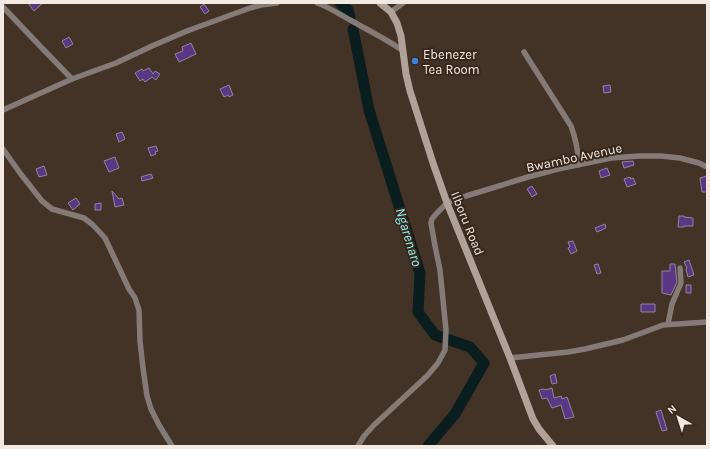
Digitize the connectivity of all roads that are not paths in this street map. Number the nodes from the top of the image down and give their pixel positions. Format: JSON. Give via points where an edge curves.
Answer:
{"nodes":[{"id":1,"x":277,"y":3,"type":"edge"},
{"id":2,"x":317,"y":3,"type":"edge"},
{"id":3,"x":380,"y":3,"type":"edge"},
{"id":4,"x":403,"y":3,"type":"edge"},
{"id":5,"x":3,"y":7,"type":"edge"},
{"id":6,"x":391,"y":12,"type":"junction"},
{"id":7,"x":402,"y":50,"type":"junction"},
{"id":8,"x":524,"y":52,"type":"dead end"},
{"id":9,"x":72,"y":79,"type":"junction"},
{"id":10,"x":3,"y":110,"type":"edge"},
{"id":11,"x":3,"y":149,"type":"edge"},
{"id":12,"x":579,"y":165,"type":"junction"},
{"id":13,"x":707,"y":167,"type":"edge"},
{"id":14,"x":447,"y":203,"type":"junction"},
{"id":15,"x":680,"y":268,"type":"dead end"},
{"id":16,"x":707,"y":322,"type":"edge"},
{"id":17,"x":668,"y":324,"type":"junction"},
{"id":18,"x":510,"y":358,"type":"junction"},
{"id":19,"x":172,"y":446,"type":"edge"},
{"id":20,"x":358,"y":446,"type":"edge"},
{"id":21,"x":552,"y":446,"type":"edge"}],
"edges":[{"from":1,"to":9,"type":"street","via":[[250,8],[187,31],[116,63]]},
{"from":2,"to":7,"type":"street"},
{"from":3,"to":6,"type":"street","name":"Ilboru Road"},
{"from":4,"to":6,"type":"street"},
{"from":5,"to":9,"type":"street"},
{"from":6,"to":7,"type":"street","name":"Ilboru Road","via":[[401,36]]},
{"from":7,"to":14,"type":"street","name":"Ilboru Road","via":[[410,91]]},
{"from":8,"to":12,"type":"street","via":[[571,126]]},
{"from":9,"to":10,"type":"street"},
{"from":11,"to":19,"type":"street","via":[[42,201],[52,209],[84,218],[105,238],[139,310],[147,396],[159,425]]},
{"from":12,"to":13,"type":"street","name":"Bwambo Avenue","via":[[623,156],[661,156],[680,158]]},
{"from":12,"to":14,"type":"street","name":"Bwambo Avenue","via":[[528,177]]},
{"from":14,"to":18,"type":"street","name":"Ilboru Road"},
{"from":14,"to":20,"type":"street","via":[[431,223],[440,270],[446,330],[445,350],[427,376],[364,436]]},
{"from":15,"to":17,"type":"street","via":[[681,284],[672,304]]},
{"from":16,"to":17,"type":"street"},
{"from":17,"to":18,"type":"street","via":[[622,340],[585,349]]},
{"from":18,"to":21,"type":"street","name":"Ilboru Road","via":[[533,419]]}]}
